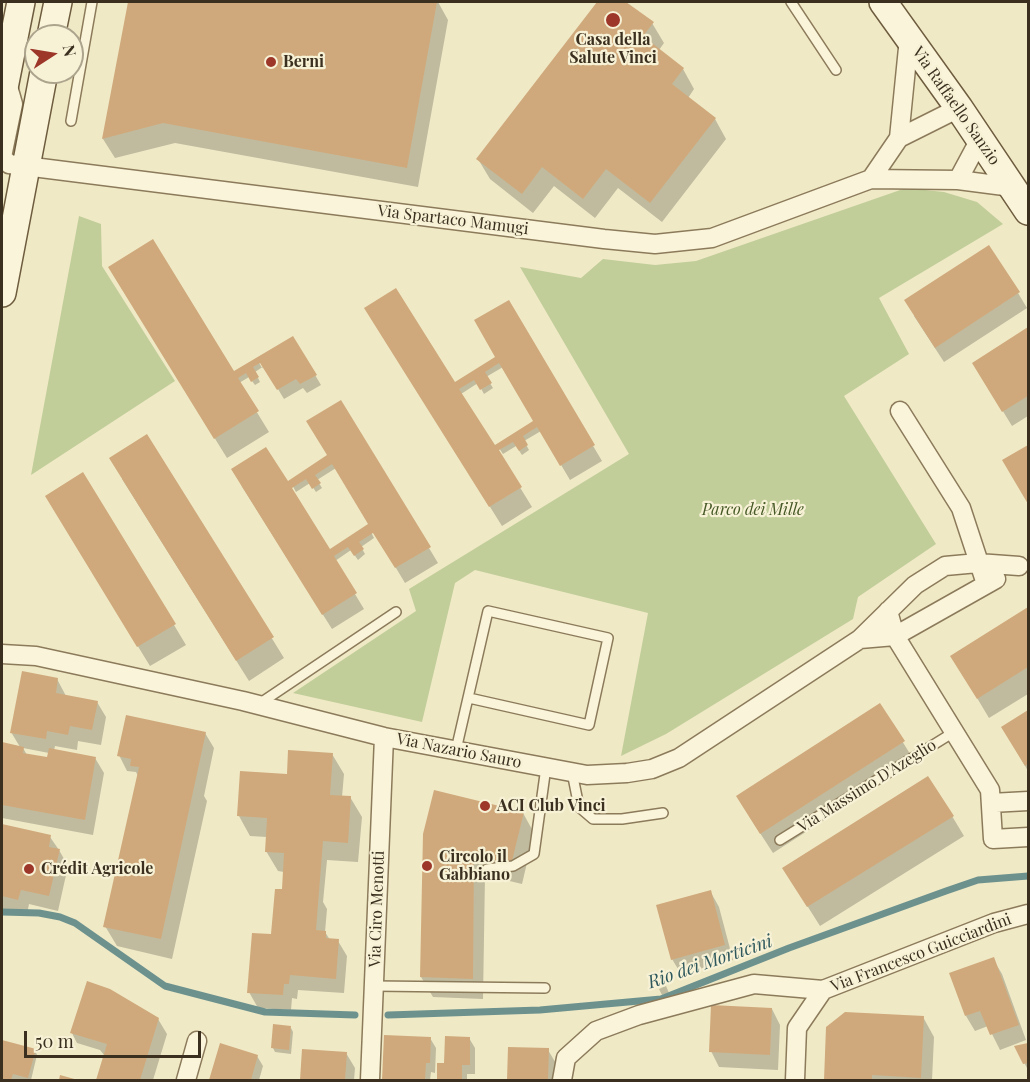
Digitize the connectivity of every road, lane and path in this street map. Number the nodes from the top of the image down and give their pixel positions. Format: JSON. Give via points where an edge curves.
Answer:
{"nodes":[{"id":1,"x":21,"y":2,"type":"edge"},
{"id":2,"x":58,"y":2,"type":"edge"},
{"id":3,"x":92,"y":2,"type":"edge"},
{"id":4,"x":791,"y":2,"type":"edge"},
{"id":5,"x":883,"y":2,"type":"edge"},
{"id":6,"x":53,"y":24,"type":"edge"},
{"id":7,"x":909,"y":38,"type":"junction"},
{"id":8,"x":836,"y":70,"type":"dead end"},
{"id":9,"x":42,"y":84,"type":"edge"},
{"id":10,"x":4,"y":88,"type":"edge"},
{"id":11,"x":959,"y":108,"type":"junction"},
{"id":12,"x":71,"y":121,"type":"dead end"},
{"id":13,"x":898,"y":138,"type":"junction"},
{"id":14,"x":980,"y":139,"type":"junction"},
{"id":15,"x":26,"y":167,"type":"junction"},
{"id":16,"x":871,"y":179,"type":"junction"},
{"id":17,"x":958,"y":180,"type":"junction"},
{"id":18,"x":1020,"y":196,"type":"edge"},
{"id":19,"x":2,"y":293,"type":"edge"},
{"id":20,"x":900,"y":411,"type":"dead end"},
{"id":21,"x":978,"y":562,"type":"junction"},
{"id":22,"x":1024,"y":562,"type":"edge"},
{"id":23,"x":986,"y":584,"type":"junction"},
{"id":24,"x":888,"y":611,"type":"junction"},
{"id":25,"x":396,"y":612,"type":"dead end"},
{"id":26,"x":895,"y":636,"type":"junction"},
{"id":27,"x":860,"y":639,"type":"junction"},
{"id":28,"x":2,"y":642,"type":"edge"},
{"id":29,"x":2,"y":654,"type":"edge"},
{"id":30,"x":29,"y":655,"type":"junction"},
{"id":31,"x":469,"y":698,"type":"junction"},
{"id":32,"x":257,"y":705,"type":"junction"},
{"id":33,"x":954,"y":732,"type":"junction"},
{"id":34,"x":384,"y":737,"type":"junction"},
{"id":35,"x":456,"y":750,"type":"junction"},
{"id":36,"x":546,"y":767,"type":"junction"},
{"id":37,"x":572,"y":772,"type":"junction"},
{"id":38,"x":1029,"y":801,"type":"edge"},
{"id":39,"x":991,"y":803,"type":"junction"},
{"id":40,"x":663,"y":813,"type":"dead end"},
{"id":41,"x":1029,"y":837,"type":"edge"},
{"id":42,"x":780,"y":840,"type":"dead end"},
{"id":43,"x":487,"y":868,"type":"dead end"},
{"id":44,"x":1029,"y":914,"type":"edge"},
{"id":45,"x":374,"y":986,"type":"junction"},
{"id":46,"x":544,"y":988,"type":"dead end"},
{"id":47,"x":823,"y":990,"type":"junction"},
{"id":48,"x":197,"y":1041,"type":"dead end"},
{"id":49,"x":186,"y":1080,"type":"edge"},
{"id":50,"x":370,"y":1080,"type":"edge"},
{"id":51,"x":562,"y":1080,"type":"edge"},
{"id":52,"x":795,"y":1080,"type":"edge"}],
"edges":[{"from":1,"to":10,"type":"main road"},
{"from":2,"to":6,"type":"main road"},
{"from":3,"to":12,"type":"lane"},
{"from":4,"to":8,"type":"lane"},
{"from":5,"to":7,"type":"main road","name":"Via Raffaello Sanzio"},
{"from":7,"to":11,"type":"main road","name":"Via Raffaello Sanzio"},
{"from":7,"to":13,"type":"street"},
{"from":9,"to":15,"type":"main road"},
{"from":10,"to":15,"type":"street","via":[[13,104],[2,157],[9,165]]},
{"from":11,"to":13,"type":"street"},
{"from":11,"to":14,"type":"main road","name":"Via Raffaello Sanzio"},
{"from":13,"to":16,"type":"street"},
{"from":14,"to":17,"type":"street"},
{"from":14,"to":18,"type":"main road","name":"Via Raffaello Sanzio"},
{"from":15,"to":16,"type":"street","name":"Via Spartaco Mamugi","via":[[655,244],[712,238]]},
{"from":15,"to":19,"type":"main road"},
{"from":16,"to":17,"type":"street"},
{"from":17,"to":18,"type":"street"},
{"from":20,"to":21,"type":"street","via":[[961,508]]},
{"from":21,"to":22,"type":"street","name":"Via Nazario Sauro"},
{"from":21,"to":23,"type":"street"},
{"from":21,"to":24,"type":"street","name":"Via Nazario Sauro","via":[[945,566],[915,585]]},
{"from":22,"to":23,"type":"street","name":"Via Nazario Sauro"},
{"from":23,"to":26,"type":"street","name":"Via Nazario Sauro"},
{"from":24,"to":26,"type":"street","name":"Via Massimo D'Azeglio"},
{"from":24,"to":27,"type":"street","name":"Via Nazario Sauro"},
{"from":25,"to":32,"type":"lane"},
{"from":26,"to":27,"type":"street","name":"Via Nazario Sauro"},
{"from":26,"to":33,"type":"street","name":"Via Massimo D'Azeglio"},
{"from":27,"to":37,"type":"street","name":"Via Nazario Sauro","via":[[680,758],[627,773]]},
{"from":28,"to":30,"type":"street","name":"Via Nazario Sauro"},
{"from":29,"to":30,"type":"street","name":"Via Nazario Sauro"},
{"from":30,"to":32,"type":"street","name":"Via Nazario Sauro"},
{"from":31,"to":31,"type":"lane","via":[[589,725],[608,638],[488,611]]},
{"from":31,"to":35,"type":"lane"},
{"from":32,"to":34,"type":"street","name":"Via Nazario Sauro"},
{"from":33,"to":39,"type":"street","name":"Via Massimo D'Azeglio","via":[[990,790]]},
{"from":33,"to":42,"type":"lane","name":"Via Massimo D'Azeglio"},
{"from":34,"to":35,"type":"street","name":"Via Nazario Sauro"},
{"from":34,"to":45,"type":"street","name":"Via Ciro Menotti"},
{"from":35,"to":36,"type":"street","name":"Via Nazario Sauro"},
{"from":36,"to":37,"type":"street","name":"Via Nazario Sauro"},
{"from":36,"to":43,"type":"lane","via":[[534,854],[513,866]]},
{"from":37,"to":40,"type":"lane","via":[[579,807],[593,819]]},
{"from":38,"to":39,"type":"street"},
{"from":39,"to":41,"type":"street","name":"Via Massimo D'Azeglio","via":[[993,839]]},
{"from":44,"to":47,"type":"street","name":"Via Francesco Guicciardini","via":[[994,923]]},
{"from":45,"to":46,"type":"lane"},
{"from":45,"to":50,"type":"street","name":"Via Ciro Menotti"},
{"from":47,"to":51,"type":"street","name":"Via Francesco Guicciardini","via":[[754,984],[639,1015],[588,1038],[566,1058]]},
{"from":47,"to":52,"type":"street","via":[[797,1028]]},
{"from":48,"to":49,"type":"street"}]}
